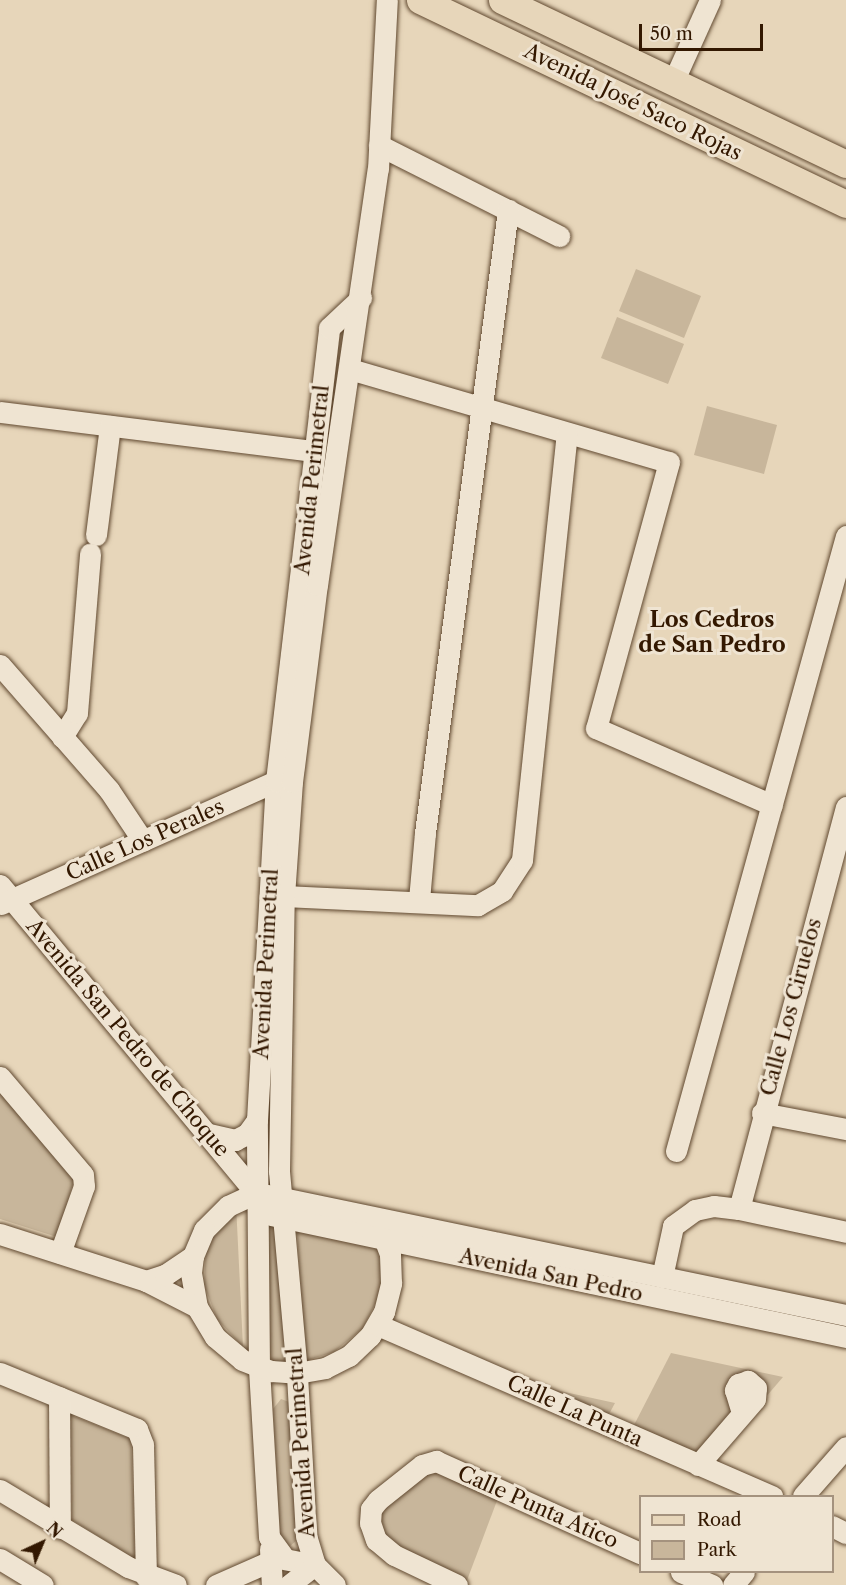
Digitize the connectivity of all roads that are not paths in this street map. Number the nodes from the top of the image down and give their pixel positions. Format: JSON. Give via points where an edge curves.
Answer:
{"nodes":[{"id":1,"x":387,"y":0,"type":"edge"},
{"id":2,"x":420,"y":0,"type":"edge"},
{"id":3,"x":502,"y":0,"type":"edge"},
{"id":4,"x":710,"y":0,"type":"edge"},
{"id":5,"x":673,"y":82,"type":"junction"},
{"id":6,"x":379,"y":145,"type":"junction"},
{"id":7,"x":846,"y":164,"type":"edge"},
{"id":8,"x":846,"y":204,"type":"edge"},
{"id":9,"x":508,"y":210,"type":"junction"},
{"id":10,"x":559,"y":236,"type":"dead end"},
{"id":11,"x":361,"y":298,"type":"junction"},
{"id":12,"x":350,"y":369,"type":"junction"},
{"id":13,"x":481,"y":407,"type":"junction"},
{"id":14,"x":0,"y":412,"type":"edge"},
{"id":15,"x":110,"y":426,"type":"junction"},
{"id":16,"x":567,"y":433,"type":"junction"},
{"id":17,"x":314,"y":451,"type":"junction"},
{"id":18,"x":846,"y":536,"type":"edge"},
{"id":19,"x":0,"y":665,"type":"edge"},
{"id":20,"x":62,"y":737,"type":"junction"},
{"id":21,"x":284,"y":781,"type":"junction"},
{"id":22,"x":772,"y":805,"type":"junction"},
{"id":23,"x":845,"y":814,"type":"edge"},
{"id":24,"x":143,"y":841,"type":"junction"},
{"id":25,"x":4,"y":896,"type":"edge"},
{"id":26,"x":284,"y":896,"type":"junction"},
{"id":27,"x":419,"y":900,"type":"junction"},
{"id":28,"x":0,"y":1077,"type":"edge"},
{"id":29,"x":762,"y":1113,"type":"junction"},
{"id":30,"x":257,"y":1120,"type":"junction"},
{"id":31,"x":846,"y":1129,"type":"edge"},
{"id":32,"x":209,"y":1134,"type":"junction"},
{"id":33,"x":676,"y":1151,"type":"dead end"},
{"id":34,"x":256,"y":1202,"type":"junction"},
{"id":35,"x":282,"y":1208,"type":"junction"},
{"id":36,"x":738,"y":1209,"type":"junction"},
{"id":37,"x":376,"y":1219,"type":"junction"},
{"id":38,"x":846,"y":1232,"type":"edge"},
{"id":39,"x":0,"y":1234,"type":"edge"},
{"id":40,"x":386,"y":1240,"type":"junction"},
{"id":41,"x":60,"y":1253,"type":"junction"},
{"id":42,"x":193,"y":1256,"type":"junction"},
{"id":43,"x":662,"y":1277,"type":"junction"},
{"id":44,"x":146,"y":1281,"type":"junction"},
{"id":45,"x":197,"y":1307,"type":"junction"},
{"id":46,"x":846,"y":1315,"type":"edge"},
{"id":47,"x":378,"y":1325,"type":"junction"},
{"id":48,"x":846,"y":1337,"type":"edge"},
{"id":49,"x":259,"y":1368,"type":"junction"},
{"id":50,"x":0,"y":1373,"type":"edge"},
{"id":51,"x":297,"y":1373,"type":"junction"},
{"id":52,"x":59,"y":1398,"type":"junction"},
{"id":53,"x":742,"y":1413,"type":"dead end"},
{"id":54,"x":846,"y":1447,"type":"edge"},
{"id":55,"x":698,"y":1464,"type":"junction"},
{"id":56,"x":0,"y":1490,"type":"edge"},
{"id":57,"x":768,"y":1495,"type":"edge"},
{"id":58,"x":805,"y":1495,"type":"edge"},
{"id":59,"x":60,"y":1528,"type":"junction"},
{"id":60,"x":269,"y":1537,"type":"junction"},
{"id":61,"x":639,"y":1553,"type":"edge"},
{"id":62,"x":0,"y":1559,"type":"edge"},
{"id":63,"x":271,"y":1561,"type":"junction"},
{"id":64,"x":315,"y":1566,"type":"junction"},
{"id":65,"x":683,"y":1573,"type":"edge"},
{"id":66,"x":743,"y":1573,"type":"edge"},
{"id":67,"x":146,"y":1577,"type":"junction"},
{"id":68,"x":43,"y":1585,"type":"edge"},
{"id":69,"x":176,"y":1585,"type":"edge"},
{"id":70,"x":216,"y":1585,"type":"edge"},
{"id":71,"x":272,"y":1585,"type":"edge"},
{"id":72,"x":289,"y":1585,"type":"edge"},
{"id":73,"x":335,"y":1585,"type":"edge"},
{"id":74,"x":456,"y":1585,"type":"edge"},
{"id":75,"x":711,"y":1585,"type":"edge"},
{"id":76,"x":733,"y":1585,"type":"edge"}],
"edges":[{"from":1,"to":6,"type":"street","name":"Avenida Perimetral"},
{"from":2,"to":8,"type":"main road","name":"Avenida José Saco Rojas"},
{"from":3,"to":5,"type":"main road","name":"Avenida José Saco Rojas"},
{"from":4,"to":5,"type":"street"},
{"from":5,"to":7,"type":"main road","name":"Avenida José Saco Rojas"},
{"from":6,"to":9,"type":"street"},
{"from":6,"to":11,"type":"street","name":"Avenida Perimetral"},
{"from":9,"to":10,"type":"street"},
{"from":9,"to":13,"type":"street"},
{"from":11,"to":12,"type":"street","name":"Avenida Perimetral"},
{"from":11,"to":17,"type":"street","name":"Avenida Perimetral","via":[[329,328]]},
{"from":12,"to":13,"type":"street"},
{"from":12,"to":21,"type":"street","name":"Avenida Perimetral"},
{"from":13,"to":16,"type":"street"},
{"from":13,"to":27,"type":"street"},
{"from":14,"to":15,"type":"street"},
{"from":15,"to":17,"type":"street"},
{"from":15,"to":20,"type":"street","via":[[93,545],[77,713]]},
{"from":16,"to":22,"type":"street","via":[[663,458],[671,467],[596,728]]},
{"from":16,"to":27,"type":"street","via":[[522,860],[502,891],[478,905]]},
{"from":17,"to":21,"type":"street","name":"Avenida Perimetral"},
{"from":18,"to":22,"type":"street"},
{"from":19,"to":20,"type":"street"},
{"from":20,"to":24,"type":"street","via":[[109,790]]},
{"from":21,"to":24,"type":"street","name":"Calle Los Perales"},
{"from":21,"to":26,"type":"street","name":"Avenida Perimetral"},
{"from":21,"to":30,"type":"street","name":"Avenida Perimetral"},
{"from":22,"to":33,"type":"street"},
{"from":23,"to":29,"type":"street","name":"Calle Los Ciruelos"},
{"from":24,"to":25,"type":"street","name":"Calle Los Perales"},
{"from":25,"to":32,"type":"street","name":"Avenida San Pedro de Choque"},
{"from":26,"to":27,"type":"street"},
{"from":26,"to":35,"type":"street","name":"Avenida Perimetral"},
{"from":28,"to":41,"type":"street","via":[[83,1175],[84,1186]]},
{"from":29,"to":31,"type":"street"},
{"from":29,"to":36,"type":"street","name":"Calle Los Ciruelos"},
{"from":30,"to":32,"type":"street","via":[[247,1134],[235,1140]]},
{"from":30,"to":34,"type":"street","name":"Avenida Perimetral"},
{"from":32,"to":34,"type":"street","name":"Avenida San Pedro de Choque"},
{"from":34,"to":35,"type":"street","name":"Avenida San Pedro"},
{"from":34,"to":42,"type":"street","via":[[215,1217],[201,1235]]},
{"from":34,"to":49,"type":"street","name":"Avenida Perimetral"},
{"from":35,"to":37,"type":"street","name":"Avenida San Pedro"},
{"from":35,"to":40,"type":"street","name":"Avenida San Pedro"},
{"from":35,"to":51,"type":"street","name":"Avenida Perimetral"},
{"from":36,"to":38,"type":"street"},
{"from":36,"to":43,"type":"street","via":[[714,1206],[695,1210],[673,1226]]},
{"from":37,"to":40,"type":"street"},
{"from":37,"to":43,"type":"street","name":"Avenida San Pedro"},
{"from":39,"to":41,"type":"street"},
{"from":40,"to":47,"type":"street","via":[[391,1283]]},
{"from":40,"to":48,"type":"street","name":"Avenida San Pedro"},
{"from":41,"to":44,"type":"street"},
{"from":42,"to":44,"type":"street","via":[[178,1268]]},
{"from":42,"to":45,"type":"street","via":[[191,1273]]},
{"from":43,"to":46,"type":"street","name":"Avenida San Pedro"},
{"from":44,"to":45,"type":"street"},
{"from":45,"to":49,"type":"street","via":[[228,1350]]},
{"from":47,"to":51,"type":"street","via":[[350,1356],[325,1368]]},
{"from":47,"to":55,"type":"street","name":"Calle La Punta"},
{"from":49,"to":51,"type":"street"},
{"from":49,"to":60,"type":"street","name":"Avenida Perimetral"},
{"from":50,"to":52,"type":"street"},
{"from":51,"to":64,"type":"street","name":"Avenida Perimetral","via":[[306,1536]]},
{"from":52,"to":59,"type":"street"},
{"from":52,"to":67,"type":"street","via":[[128,1425],[141,1435]]},
{"from":53,"to":55,"type":"street"},
{"from":54,"to":58,"type":"street"},
{"from":55,"to":57,"type":"street","name":"Calle La Punta"},
{"from":56,"to":59,"type":"street"},
{"from":59,"to":67,"type":"street"},
{"from":60,"to":63,"type":"street"},
{"from":60,"to":64,"type":"street","name":"Avenida Perimetral","via":[[285,1559]]},
{"from":61,"to":74,"type":"street","name":"Calle Punta Atico","via":[[436,1461],[422,1465],[378,1500],[370,1523],[376,1540],[394,1555]]},
{"from":62,"to":68,"type":"street"},
{"from":63,"to":70,"type":"street"},
{"from":63,"to":71,"type":"street"},
{"from":64,"to":72,"type":"street"},
{"from":64,"to":73,"type":"street"},
{"from":65,"to":75,"type":"street"},
{"from":66,"to":76,"type":"street"},
{"from":67,"to":69,"type":"street"}]}
